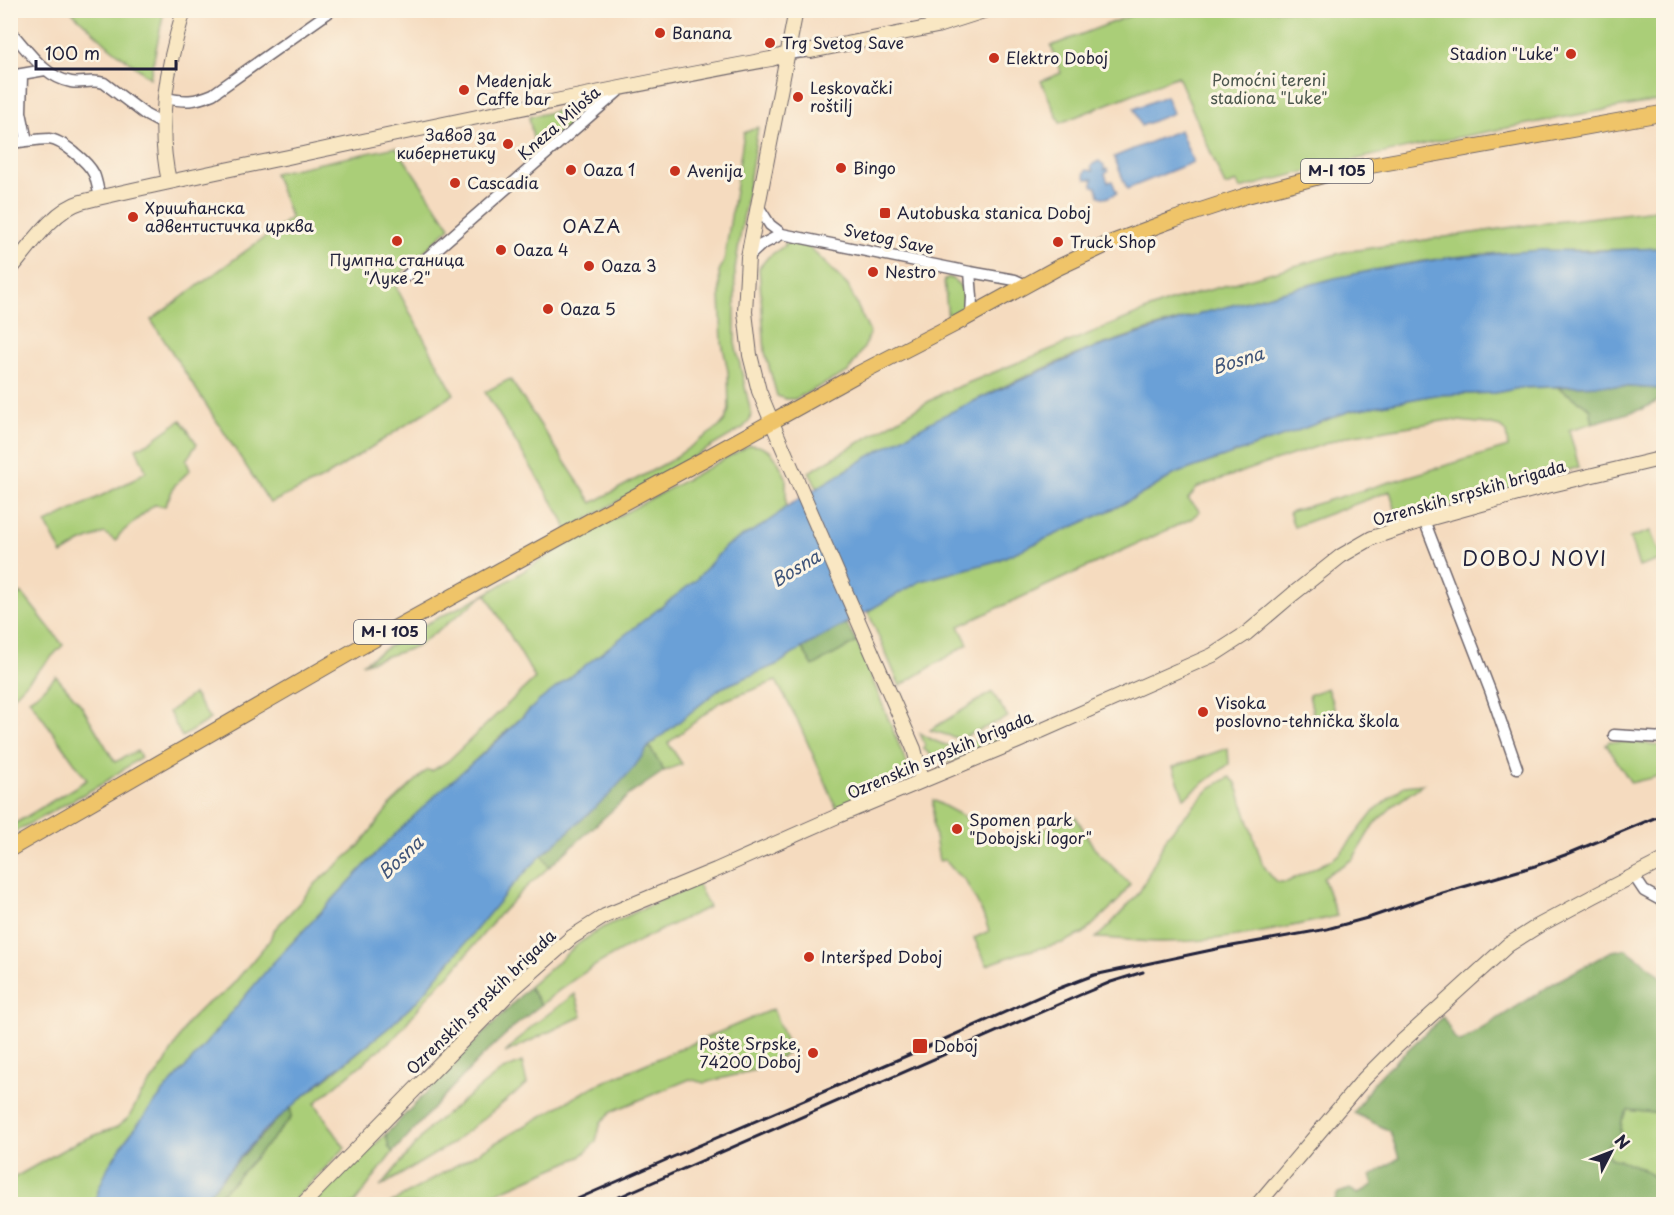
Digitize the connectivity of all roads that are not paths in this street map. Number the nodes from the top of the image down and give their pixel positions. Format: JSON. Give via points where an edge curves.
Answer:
{"nodes":[{"id":1,"x":184,"y":10,"type":"edge"},
{"id":2,"x":332,"y":10,"type":"edge"},
{"id":3,"x":796,"y":10,"type":"edge"},
{"id":4,"x":987,"y":10,"type":"edge"},
{"id":5,"x":10,"y":31,"type":"edge"},
{"id":6,"x":811,"y":51,"type":"joint"},
{"id":7,"x":787,"y":54,"type":"junction"},
{"id":8,"x":45,"y":70,"type":"junction"},
{"id":9,"x":16,"y":75,"type":"edge"},
{"id":10,"x":625,"y":86,"type":"junction"},
{"id":11,"x":165,"y":98,"type":"junction"},
{"id":12,"x":1664,"y":113,"type":"edge"},
{"id":13,"x":163,"y":124,"type":"junction"},
{"id":14,"x":27,"y":141,"type":"junction"},
{"id":15,"x":10,"y":143,"type":"edge"},
{"id":16,"x":169,"y":181,"type":"junction"},
{"id":17,"x":100,"y":197,"type":"junction"},
{"id":18,"x":758,"y":206,"type":"junction"},
{"id":19,"x":782,"y":234,"type":"junction"},
{"id":20,"x":748,"y":257,"type":"junction"},
{"id":21,"x":10,"y":270,"type":"edge"},
{"id":22,"x":970,"y":272,"type":"junction"},
{"id":23,"x":405,"y":277,"type":"dead end"},
{"id":24,"x":1026,"y":285,"type":"junction"},
{"id":25,"x":971,"y":315,"type":"junction"},
{"id":26,"x":773,"y":422,"type":"junction"},
{"id":27,"x":1664,"y":458,"type":"edge"},
{"id":28,"x":1424,"y":520,"type":"junction"},
{"id":29,"x":1614,"y":735,"type":"dead end"},
{"id":30,"x":1664,"y":738,"type":"edge"},
{"id":31,"x":1516,"y":768,"type":"dead end"},
{"id":32,"x":922,"y":780,"type":"junction"},
{"id":33,"x":10,"y":849,"type":"edge"},
{"id":34,"x":1664,"y":860,"type":"edge"},
{"id":35,"x":1634,"y":876,"type":"junction"},
{"id":36,"x":1664,"y":902,"type":"edge"},
{"id":37,"x":303,"y":1204,"type":"edge"},
{"id":38,"x":1258,"y":1204,"type":"edge"}],
"edges":[{"from":1,"to":11,"type":"street"},
{"from":2,"to":11,"type":"street","via":[[213,94],[194,101]]},
{"from":3,"to":7,"type":"street"},
{"from":4,"to":6,"type":"street","via":[[937,26]]},
{"from":5,"to":8,"type":"street"},
{"from":6,"to":7,"type":"street"},
{"from":7,"to":10,"type":"street"},
{"from":7,"to":18,"type":"street"},
{"from":8,"to":9,"type":"street"},
{"from":8,"to":13,"type":"street","via":[[69,82],[104,83]]},
{"from":9,"to":14,"type":"street"},
{"from":10,"to":16,"type":"street"},
{"from":10,"to":23,"type":"street","name":"Kneza Miloša"},
{"from":11,"to":13,"type":"street"},
{"from":12,"to":24,"type":"main road","number":"M-I 105","via":[[1340,171],[1245,196],[1108,244]]},
{"from":13,"to":16,"type":"street"},
{"from":14,"to":15,"type":"street"},
{"from":14,"to":17,"type":"street","via":[[48,139],[66,147],[91,169]]},
{"from":16,"to":17,"type":"street"},
{"from":17,"to":21,"type":"street","via":[[61,212]]},
{"from":18,"to":19,"type":"street","via":[[770,225]]},
{"from":18,"to":20,"type":"street"},
{"from":19,"to":20,"type":"street"},
{"from":19,"to":22,"type":"street","name":"Svetog Save"},
{"from":20,"to":26,"type":"street","via":[[745,312],[750,355],[759,391]]},
{"from":22,"to":24,"type":"street","name":"Svetog Save"},
{"from":22,"to":25,"type":"street"},
{"from":24,"to":25,"type":"main road","number":"M-I 105"},
{"from":25,"to":26,"type":"main road","number":"M-I 105"},
{"from":26,"to":32,"type":"street","via":[[914,749]]},
{"from":26,"to":33,"type":"main road","number":"M-I 105","via":[[355,650]]},
{"from":27,"to":28,"type":"street","name":"Ozrenskih srpskih brigada"},
{"from":28,"to":31,"type":"street"},
{"from":28,"to":32,"type":"street","name":"Ozrenskih srpskih brigada","via":[[1372,538],[1349,551],[1221,651]]},
{"from":29,"to":30,"type":"street"},
{"from":32,"to":37,"type":"street","name":"Ozrenskih srpskih brigada","via":[[605,916],[572,937],[514,988]]},
{"from":34,"to":35,"type":"street"},
{"from":35,"to":36,"type":"street","via":[[1644,891]]},
{"from":35,"to":38,"type":"street","via":[[1508,945],[1364,1079]]}]}
